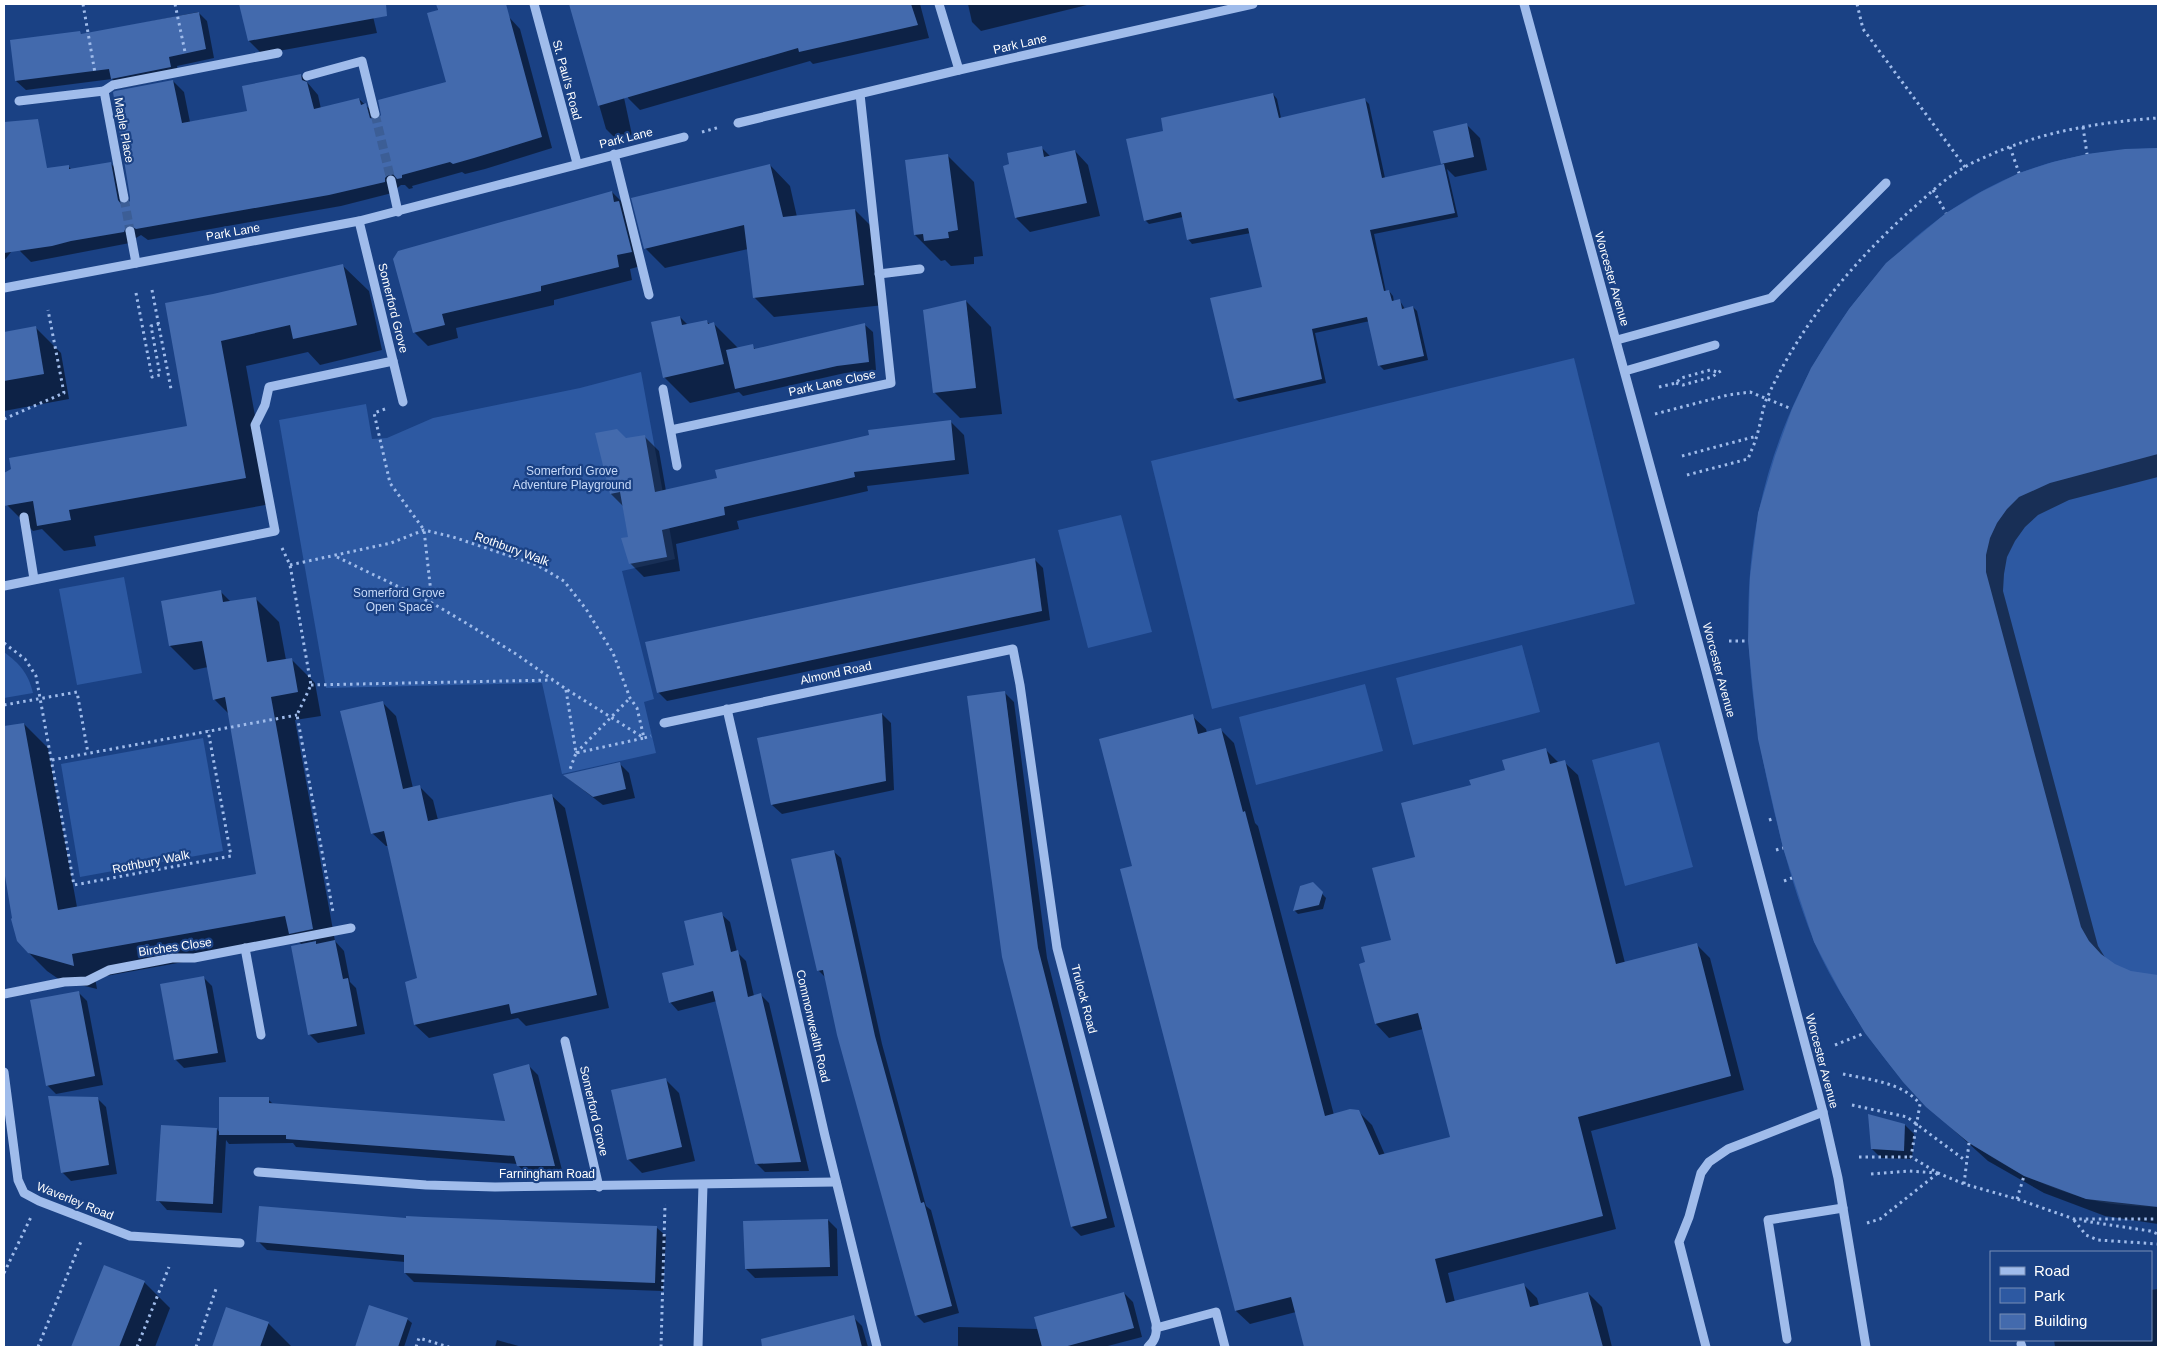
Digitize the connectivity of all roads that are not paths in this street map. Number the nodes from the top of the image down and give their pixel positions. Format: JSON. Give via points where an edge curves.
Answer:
{"nodes":[{"id":1,"x":534,"y":4,"type":"edge"},
{"id":2,"x":939,"y":4,"type":"edge"},
{"id":3,"x":1253,"y":4,"type":"edge"},
{"id":4,"x":1524,"y":4,"type":"edge"},
{"id":5,"x":278,"y":53,"type":"dead end"},
{"id":6,"x":959,"y":70,"type":"junction"},
{"id":7,"x":307,"y":76,"type":"dead end"},
{"id":8,"x":104,"y":91,"type":"junction"},
{"id":9,"x":860,"y":94,"type":"junction"},
{"id":10,"x":19,"y":100,"type":"dead end"},
{"id":11,"x":375,"y":114,"type":"tunnel mouth"},
{"id":12,"x":738,"y":123,"type":"road end"},
{"id":13,"x":684,"y":137,"type":"road end"},
{"id":14,"x":614,"y":154,"type":"junction"},
{"id":15,"x":577,"y":163,"type":"junction"},
{"id":16,"x":391,"y":180,"type":"tunnel mouth"},
{"id":17,"x":1886,"y":183,"type":"dead end"},
{"id":18,"x":124,"y":198,"type":"tunnel mouth"},
{"id":19,"x":398,"y":212,"type":"junction"},
{"id":20,"x":359,"y":221,"type":"junction"},
{"id":21,"x":130,"y":230,"type":"tunnel mouth"},
{"id":22,"x":136,"y":263,"type":"junction"},
{"id":23,"x":920,"y":269,"type":"dead end"},
{"id":24,"x":879,"y":274,"type":"junction"},
{"id":25,"x":4,"y":288,"type":"edge"},
{"id":26,"x":649,"y":295,"type":"dead end"},
{"id":27,"x":1617,"y":340,"type":"junction"},
{"id":28,"x":1715,"y":346,"type":"dead end"},
{"id":29,"x":393,"y":361,"type":"junction"},
{"id":30,"x":1625,"y":371,"type":"junction"},
{"id":31,"x":663,"y":389,"type":"dead end"},
{"id":32,"x":403,"y":402,"type":"road end"},
{"id":33,"x":671,"y":430,"type":"junction"},
{"id":34,"x":677,"y":466,"type":"dead end"},
{"id":35,"x":24,"y":517,"type":"dead end"},
{"id":36,"x":34,"y":580,"type":"junction"},
{"id":37,"x":4,"y":586,"type":"edge"},
{"id":38,"x":1013,"y":649,"type":"joint"},
{"id":39,"x":727,"y":709,"type":"junction"},
{"id":40,"x":664,"y":723,"type":"road end"},
{"id":41,"x":351,"y":928,"type":"dead end"},
{"id":42,"x":245,"y":948,"type":"junction"},
{"id":43,"x":4,"y":994,"type":"edge"},
{"id":44,"x":261,"y":1036,"type":"dead end"},
{"id":45,"x":565,"y":1041,"type":"dead end"},
{"id":46,"x":4,"y":1072,"type":"edge"},
{"id":47,"x":1823,"y":1112,"type":"junction"},
{"id":48,"x":258,"y":1172,"type":"dead end"},
{"id":49,"x":836,"y":1182,"type":"junction"},
{"id":50,"x":703,"y":1185,"type":"junction"},
{"id":51,"x":599,"y":1187,"type":"junction"},
{"id":52,"x":1843,"y":1208,"type":"junction"},
{"id":53,"x":240,"y":1243,"type":"dead end"},
{"id":54,"x":1156,"y":1328,"type":"junction"},
{"id":55,"x":1787,"y":1339,"type":"dead end"},
{"id":56,"x":698,"y":1347,"type":"edge"},
{"id":57,"x":877,"y":1347,"type":"edge"},
{"id":58,"x":1148,"y":1347,"type":"edge"},
{"id":59,"x":1226,"y":1347,"type":"edge"},
{"id":60,"x":1706,"y":1347,"type":"edge"},
{"id":61,"x":1866,"y":1347,"type":"edge"}],
"edges":[{"from":1,"to":15,"type":"street","name":"St. Paul's Road"},
{"from":2,"to":6,"type":"street"},
{"from":3,"to":6,"type":"street","name":"Park Lane"},
{"from":4,"to":27,"type":"street","name":"Worcester Avenue"},
{"from":5,"to":8,"type":"street","via":[[113,85]]},
{"from":6,"to":9,"type":"street","name":"Park Lane"},
{"from":7,"to":11,"type":"street","via":[[362,61]]},
{"from":8,"to":10,"type":"street","name":"Maple Place"},
{"from":8,"to":18,"type":"street","name":"Maple Place"},
{"from":9,"to":12,"type":"street","name":"Park Lane"},
{"from":9,"to":24,"type":"street","name":"Park Lane Close"},
{"from":13,"to":14,"type":"street","name":"Park Lane"},
{"from":14,"to":15,"type":"street","name":"Park Lane"},
{"from":14,"to":26,"type":"street"},
{"from":15,"to":19,"type":"street","name":"Park Lane"},
{"from":16,"to":19,"type":"street"},
{"from":17,"to":27,"type":"street","via":[[1771,298]]},
{"from":19,"to":20,"type":"street","name":"Park Lane"},
{"from":20,"to":22,"type":"street","name":"Park Lane"},
{"from":20,"to":29,"type":"street","name":"Somerford Grove"},
{"from":21,"to":22,"type":"street"},
{"from":22,"to":25,"type":"street","name":"Park Lane"},
{"from":23,"to":24,"type":"street"},
{"from":24,"to":33,"type":"street","name":"Park Lane Close","via":[[891,384]]},
{"from":27,"to":30,"type":"street","name":"Worcester Avenue"},
{"from":28,"to":30,"type":"street"},
{"from":29,"to":32,"type":"street","name":"Somerford Grove"},
{"from":29,"to":36,"type":"street","via":[[269,387],[255,425],[275,531]]},
{"from":30,"to":47,"type":"street","name":"Worcester Avenue"},
{"from":31,"to":33,"type":"street"},
{"from":33,"to":34,"type":"street"},
{"from":35,"to":36,"type":"street"},
{"from":36,"to":37,"type":"street"},
{"from":38,"to":39,"type":"street","name":"Almond Road"},
{"from":38,"to":54,"type":"street","name":"Trulock Road","via":[[1057,948]]},
{"from":39,"to":40,"type":"street","name":"Almond Road"},
{"from":39,"to":49,"type":"street","name":"Commonwealth Road"},
{"from":41,"to":42,"type":"street","name":"Birches Close"},
{"from":42,"to":43,"type":"street","name":"Birches Close","via":[[109,970],[87,981],[64,982]]},
{"from":42,"to":44,"type":"street"},
{"from":45,"to":51,"type":"street","name":"Somerford Grove"},
{"from":46,"to":53,"type":"street","name":"Waverley Road","via":[[18,1180],[24,1193],[130,1236]]},
{"from":47,"to":52,"type":"street","name":"Worcester Avenue"},
{"from":47,"to":60,"type":"street","via":[[1728,1149],[1709,1162],[1701,1173],[1679,1242]]},
{"from":48,"to":51,"type":"street","name":"Farningham Road","via":[[426,1185]]},
{"from":49,"to":50,"type":"street","name":"Farningham Road"},
{"from":49,"to":57,"type":"street","name":"Commonwealth Road"},
{"from":50,"to":51,"type":"street","name":"Farningham Road"},
{"from":50,"to":56,"type":"street"},
{"from":52,"to":55,"type":"street","via":[[1768,1220]]},
{"from":52,"to":61,"type":"street","name":"Worcester Avenue"},
{"from":54,"to":58,"type":"street","via":[[1153,1343]]},
{"from":54,"to":59,"type":"street","via":[[1216,1312]]}]}
